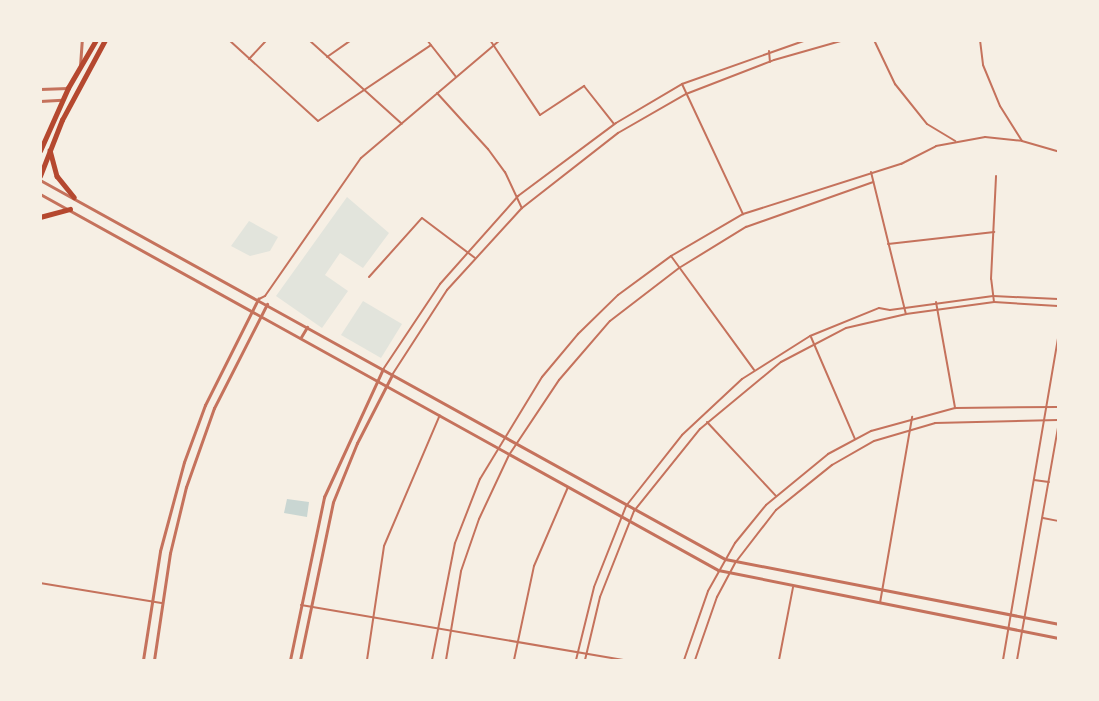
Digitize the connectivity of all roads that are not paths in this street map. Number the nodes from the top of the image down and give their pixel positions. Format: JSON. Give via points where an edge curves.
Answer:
{"nodes":[{"id":1,"x":82,"y":40,"type":"edge"},
{"id":2,"x":96,"y":40,"type":"edge"},
{"id":3,"x":105,"y":40,"type":"edge"},
{"id":4,"x":229,"y":40,"type":"edge"},
{"id":5,"x":267,"y":40,"type":"edge"},
{"id":6,"x":309,"y":40,"type":"edge"},
{"id":7,"x":351,"y":40,"type":"edge"},
{"id":8,"x":427,"y":40,"type":"edge"},
{"id":9,"x":490,"y":40,"type":"edge"},
{"id":10,"x":500,"y":40,"type":"edge"},
{"id":11,"x":806,"y":40,"type":"edge"},
{"id":12,"x":844,"y":40,"type":"edge"},
{"id":13,"x":874,"y":40,"type":"edge"},
{"id":14,"x":980,"y":40,"type":"edge"},
{"id":15,"x":431,"y":45,"type":"junction"},
{"id":16,"x":494,"y":45,"type":"junction"},
{"id":17,"x":769,"y":51,"type":"junction"},
{"id":18,"x":327,"y":57,"type":"junction"},
{"id":19,"x":249,"y":59,"type":"junction"},
{"id":20,"x":770,"y":62,"type":"junction"},
{"id":21,"x":80,"y":66,"type":"junction"},
{"id":22,"x":456,"y":76,"type":"junction"},
{"id":23,"x":682,"y":84,"type":"junction"},
{"id":24,"x":68,"y":88,"type":"junction"},
{"id":25,"x":40,"y":89,"type":"edge"},
{"id":26,"x":363,"y":89,"type":"junction"},
{"id":27,"x":437,"y":93,"type":"junction"},
{"id":28,"x":686,"y":94,"type":"junction"},
{"id":29,"x":62,"y":100,"type":"junction"},
{"id":30,"x":40,"y":101,"type":"edge"},
{"id":31,"x":402,"y":124,"type":"junction"},
{"id":32,"x":614,"y":124,"type":"junction"},
{"id":33,"x":955,"y":141,"type":"junction"},
{"id":34,"x":1022,"y":141,"type":"junction"},
{"id":35,"x":50,"y":149,"type":"junction"},
{"id":36,"x":40,"y":151,"type":"edge"},
{"id":37,"x":1059,"y":151,"type":"edge"},
{"id":38,"x":871,"y":172,"type":"junction"},
{"id":39,"x":996,"y":176,"type":"dead end"},
{"id":40,"x":40,"y":178,"type":"edge"},
{"id":41,"x":873,"y":182,"type":"junction"},
{"id":42,"x":40,"y":194,"type":"edge"},
{"id":43,"x":518,"y":196,"type":"junction"},
{"id":44,"x":74,"y":197,"type":"junction"},
{"id":45,"x":522,"y":208,"type":"junction"},
{"id":46,"x":70,"y":209,"type":"junction"},
{"id":47,"x":743,"y":214,"type":"junction"},
{"id":48,"x":40,"y":217,"type":"edge"},
{"id":49,"x":994,"y":232,"type":"junction"},
{"id":50,"x":888,"y":244,"type":"junction"},
{"id":51,"x":469,"y":252,"type":"junction"},
{"id":52,"x":671,"y":256,"type":"junction"},
{"id":53,"x":476,"y":258,"type":"junction"},
{"id":54,"x":679,"y":268,"type":"junction"},
{"id":55,"x":369,"y":277,"type":"dead end"},
{"id":56,"x":265,"y":296,"type":"junction"},
{"id":57,"x":993,"y":296,"type":"junction"},
{"id":58,"x":258,"y":299,"type":"junction"},
{"id":59,"x":1059,"y":299,"type":"edge"},
{"id":60,"x":936,"y":302,"type":"junction"},
{"id":61,"x":994,"y":302,"type":"junction"},
{"id":62,"x":267,"y":304,"type":"junction"},
{"id":63,"x":1059,"y":306,"type":"edge"},
{"id":64,"x":905,"y":307,"type":"junction"},
{"id":65,"x":936,"y":308,"type":"junction"},
{"id":66,"x":252,"y":310,"type":"junction"},
{"id":67,"x":906,"y":314,"type":"junction"},
{"id":68,"x":261,"y":315,"type":"junction"},
{"id":69,"x":307,"y":327,"type":"junction"},
{"id":70,"x":810,"y":336,"type":"junction"},
{"id":71,"x":238,"y":337,"type":"junction"},
{"id":72,"x":301,"y":337,"type":"junction"},
{"id":73,"x":1059,"y":339,"type":"edge"},
{"id":74,"x":245,"y":341,"type":"junction"},
{"id":75,"x":814,"y":344,"type":"junction"},
{"id":76,"x":383,"y":369,"type":"junction"},
{"id":77,"x":754,"y":370,"type":"junction"},
{"id":78,"x":392,"y":375,"type":"junction"},
{"id":79,"x":377,"y":380,"type":"junction"},
{"id":80,"x":386,"y":385,"type":"junction"},
{"id":81,"x":1047,"y":406,"type":"junction"},
{"id":82,"x":1059,"y":407,"type":"edge"},
{"id":83,"x":955,"y":408,"type":"junction"},
{"id":84,"x":440,"y":415,"type":"junction"},
{"id":85,"x":912,"y":417,"type":"junction"},
{"id":86,"x":1044,"y":418,"type":"junction"},
{"id":87,"x":1059,"y":420,"type":"edge"},
{"id":88,"x":707,"y":422,"type":"junction"},
{"id":89,"x":1059,"y":427,"type":"edge"},
{"id":90,"x":911,"y":429,"type":"junction"},
{"id":91,"x":504,"y":437,"type":"junction"},
{"id":92,"x":855,"y":439,"type":"junction"},
{"id":93,"x":516,"y":444,"type":"junction"},
{"id":94,"x":498,"y":448,"type":"junction"},
{"id":95,"x":509,"y":455,"type":"junction"},
{"id":96,"x":1034,"y":480,"type":"junction"},
{"id":97,"x":1049,"y":482,"type":"junction"},
{"id":98,"x":568,"y":488,"type":"junction"},
{"id":99,"x":777,"y":496,"type":"junction"},
{"id":100,"x":626,"y":506,"type":"junction"},
{"id":101,"x":634,"y":511,"type":"junction"},
{"id":102,"x":621,"y":518,"type":"junction"},
{"id":103,"x":1043,"y":518,"type":"junction"},
{"id":104,"x":1059,"y":521,"type":"edge"},
{"id":105,"x":630,"y":523,"type":"junction"},
{"id":106,"x":725,"y":559,"type":"junction"},
{"id":107,"x":735,"y":563,"type":"junction"},
{"id":108,"x":718,"y":570,"type":"junction"},
{"id":109,"x":729,"y":575,"type":"junction"},
{"id":110,"x":40,"y":583,"type":"edge"},
{"id":111,"x":793,"y":587,"type":"junction"},
{"id":112,"x":883,"y":591,"type":"junction"},
{"id":113,"x":152,"y":603,"type":"junction"},
{"id":114,"x":161,"y":603,"type":"junction"},
{"id":115,"x":880,"y":603,"type":"junction"},
{"id":116,"x":300,"y":605,"type":"junction"},
{"id":117,"x":309,"y":607,"type":"junction"},
{"id":118,"x":1011,"y":616,"type":"junction"},
{"id":119,"x":374,"y":618,"type":"junction"},
{"id":120,"x":1026,"y":618,"type":"junction"},
{"id":121,"x":1059,"y":624,"type":"edge"},
{"id":122,"x":437,"y":628,"type":"junction"},
{"id":123,"x":1008,"y":629,"type":"junction"},
{"id":124,"x":450,"y":630,"type":"junction"},
{"id":125,"x":1023,"y":631,"type":"junction"},
{"id":126,"x":1059,"y":638,"type":"edge"},
{"id":127,"x":517,"y":642,"type":"junction"},
{"id":128,"x":578,"y":653,"type":"junction"},
{"id":129,"x":586,"y":654,"type":"junction"},
{"id":130,"x":143,"y":660,"type":"edge"},
{"id":131,"x":154,"y":660,"type":"edge"},
{"id":132,"x":290,"y":660,"type":"edge"},
{"id":133,"x":300,"y":660,"type":"edge"},
{"id":134,"x":367,"y":660,"type":"edge"},
{"id":135,"x":432,"y":660,"type":"edge"},
{"id":136,"x":446,"y":660,"type":"edge"},
{"id":137,"x":514,"y":660,"type":"edge"},
{"id":138,"x":576,"y":660,"type":"edge"},
{"id":139,"x":585,"y":660,"type":"edge"},
{"id":140,"x":623,"y":660,"type":"edge"},
{"id":141,"x":684,"y":660,"type":"edge"},
{"id":142,"x":695,"y":660,"type":"edge"},
{"id":143,"x":779,"y":660,"type":"edge"},
{"id":144,"x":1003,"y":660,"type":"edge"},
{"id":145,"x":1017,"y":660,"type":"edge"}],
"edges":[{"from":1,"to":21,"type":"street"},
{"from":2,"to":21,"type":"highway"},
{"from":3,"to":35,"type":"highway"},
{"from":4,"to":19,"type":"street"},
{"from":5,"to":19,"type":"street"},
{"from":6,"to":18,"type":"street"},
{"from":7,"to":18,"type":"street"},
{"from":8,"to":15,"type":"street"},
{"from":9,"to":16,"type":"street"},
{"from":10,"to":16,"type":"street"},
{"from":11,"to":17,"type":"street"},
{"from":12,"to":20,"type":"street"},
{"from":13,"to":33,"type":"street","via":[[895,84],[927,124]]},
{"from":14,"to":34,"type":"street","via":[[983,65],[1000,106]]},
{"from":15,"to":22,"type":"street"},
{"from":15,"to":26,"type":"street"},
{"from":16,"to":22,"type":"street"},
{"from":16,"to":32,"type":"street","via":[[540,115],[584,86]]},
{"from":17,"to":20,"type":"street"},
{"from":17,"to":23,"type":"street"},
{"from":18,"to":26,"type":"street"},
{"from":19,"to":26,"type":"street","via":[[318,121]]},
{"from":20,"to":28,"type":"street"},
{"from":21,"to":24,"type":"highway"},
{"from":22,"to":27,"type":"street"},
{"from":23,"to":28,"type":"street"},
{"from":23,"to":32,"type":"street"},
{"from":24,"to":25,"type":"street"},
{"from":24,"to":29,"type":"highway"},
{"from":26,"to":31,"type":"street"},
{"from":27,"to":31,"type":"street"},
{"from":27,"to":43,"type":"street","via":[[488,149]]},
{"from":28,"to":45,"type":"street","via":[[618,133]]},
{"from":28,"to":47,"type":"street"},
{"from":29,"to":30,"type":"street"},
{"from":29,"to":36,"type":"highway"},
{"from":31,"to":56,"type":"street","via":[[361,158]]},
{"from":32,"to":43,"type":"street"},
{"from":33,"to":34,"type":"street","via":[[985,137]]},
{"from":33,"to":38,"type":"street"},
{"from":34,"to":37,"type":"street"},
{"from":35,"to":40,"type":"highway"},
{"from":35,"to":44,"type":"highway","via":[[57,176]]},
{"from":38,"to":41,"type":"street"},
{"from":38,"to":47,"type":"street"},
{"from":39,"to":49,"type":"street"},
{"from":40,"to":44,"type":"street"},
{"from":41,"to":50,"type":"street"},
{"from":41,"to":54,"type":"street","via":[[746,227]]},
{"from":42,"to":46,"type":"street"},
{"from":43,"to":45,"type":"street"},
{"from":43,"to":51,"type":"street"},
{"from":44,"to":58,"type":"street"},
{"from":45,"to":53,"type":"street"},
{"from":46,"to":48,"type":"highway"},
{"from":46,"to":66,"type":"street"},
{"from":47,"to":52,"type":"street"},
{"from":49,"to":50,"type":"street"},
{"from":49,"to":57,"type":"street"},
{"from":50,"to":64,"type":"street"},
{"from":51,"to":53,"type":"street"},
{"from":51,"to":55,"type":"street","via":[[422,218]]},
{"from":51,"to":76,"type":"street","via":[[440,284]]},
{"from":52,"to":54,"type":"street"},
{"from":52,"to":91,"type":"street","via":[[618,295],[578,334],[542,377]]},
{"from":53,"to":78,"type":"street","via":[[447,290]]},
{"from":54,"to":77,"type":"street"},
{"from":54,"to":93,"type":"street","via":[[610,321],[559,380]]},
{"from":56,"to":58,"type":"street"},
{"from":56,"to":62,"type":"street"},
{"from":57,"to":59,"type":"street"},
{"from":57,"to":60,"type":"street"},
{"from":57,"to":61,"type":"street"},
{"from":58,"to":62,"type":"street"},
{"from":58,"to":66,"type":"street"},
{"from":60,"to":64,"type":"street"},
{"from":60,"to":65,"type":"street"},
{"from":61,"to":63,"type":"street"},
{"from":61,"to":65,"type":"street"},
{"from":62,"to":68,"type":"street"},
{"from":62,"to":69,"type":"street"},
{"from":64,"to":67,"type":"street"},
{"from":64,"to":70,"type":"street","via":[[879,308]]},
{"from":65,"to":67,"type":"street"},
{"from":65,"to":83,"type":"street"},
{"from":66,"to":68,"type":"street"},
{"from":66,"to":71,"type":"street"},
{"from":67,"to":75,"type":"street","via":[[846,328]]},
{"from":68,"to":72,"type":"street"},
{"from":68,"to":74,"type":"street"},
{"from":69,"to":72,"type":"street"},
{"from":69,"to":76,"type":"street"},
{"from":70,"to":75,"type":"street"},
{"from":70,"to":77,"type":"street"},
{"from":71,"to":74,"type":"street"},
{"from":71,"to":113,"type":"street","via":[[184,462],[166,526]]},
{"from":72,"to":79,"type":"street"},
{"from":73,"to":81,"type":"street"},
{"from":74,"to":114,"type":"street","via":[[189,476]]},
{"from":75,"to":88,"type":"street","via":[[781,362]]},
{"from":75,"to":92,"type":"street"},
{"from":76,"to":78,"type":"street"},
{"from":76,"to":79,"type":"street"},
{"from":77,"to":100,"type":"street","via":[[682,435]]},
{"from":78,"to":80,"type":"street"},
{"from":78,"to":91,"type":"street"},
{"from":79,"to":80,"type":"street"},
{"from":79,"to":116,"type":"street","via":[[330,482]]},
{"from":80,"to":84,"type":"street"},
{"from":80,"to":117,"type":"street","via":[[336,493]]},
{"from":81,"to":82,"type":"street"},
{"from":81,"to":83,"type":"street"},
{"from":81,"to":86,"type":"street"},
{"from":83,"to":85,"type":"street"},
{"from":84,"to":94,"type":"street"},
{"from":84,"to":119,"type":"street","via":[[384,546]]},
{"from":85,"to":90,"type":"street"},
{"from":85,"to":92,"type":"street"},
{"from":86,"to":87,"type":"street"},
{"from":86,"to":90,"type":"street","via":[[957,420]]},
{"from":86,"to":96,"type":"street"},
{"from":88,"to":99,"type":"street"},
{"from":88,"to":101,"type":"street"},
{"from":89,"to":97,"type":"street"},
{"from":90,"to":107,"type":"street","via":[[874,441],[800,489],[762,526]]},
{"from":90,"to":112,"type":"street"},
{"from":91,"to":93,"type":"street"},
{"from":91,"to":94,"type":"street"},
{"from":92,"to":99,"type":"street","via":[[828,453]]},
{"from":93,"to":95,"type":"street"},
{"from":93,"to":100,"type":"street"},
{"from":94,"to":95,"type":"street"},
{"from":94,"to":122,"type":"street","via":[[480,479],[455,543]]},
{"from":95,"to":98,"type":"street"},
{"from":95,"to":124,"type":"street","via":[[479,519],[461,571]]},
{"from":96,"to":97,"type":"street"},
{"from":96,"to":118,"type":"street"},
{"from":97,"to":103,"type":"street"},
{"from":98,"to":102,"type":"street"},
{"from":98,"to":127,"type":"street","via":[[534,566]]},
{"from":99,"to":106,"type":"street","via":[[752,521]]},
{"from":100,"to":101,"type":"street"},
{"from":100,"to":102,"type":"street"},
{"from":101,"to":105,"type":"street"},
{"from":101,"to":106,"type":"street"},
{"from":102,"to":105,"type":"street"},
{"from":102,"to":128,"type":"street","via":[[594,587]]},
{"from":103,"to":104,"type":"street"},
{"from":103,"to":120,"type":"street"},
{"from":105,"to":108,"type":"street"},
{"from":105,"to":129,"type":"street","via":[[600,597]]},
{"from":106,"to":107,"type":"street"},
{"from":106,"to":108,"type":"street"},
{"from":107,"to":109,"type":"street"},
{"from":107,"to":112,"type":"street"},
{"from":108,"to":109,"type":"street"},
{"from":108,"to":141,"type":"street"},
{"from":109,"to":111,"type":"street"},
{"from":109,"to":142,"type":"street"},
{"from":110,"to":113,"type":"street"},
{"from":111,"to":115,"type":"street"},
{"from":111,"to":143,"type":"street"},
{"from":112,"to":115,"type":"street"},
{"from":112,"to":118,"type":"street"},
{"from":113,"to":114,"type":"street"},
{"from":113,"to":130,"type":"street"},
{"from":114,"to":131,"type":"street"},
{"from":115,"to":123,"type":"street"},
{"from":116,"to":117,"type":"street"},
{"from":116,"to":132,"type":"street"},
{"from":117,"to":119,"type":"street"},
{"from":117,"to":133,"type":"street"},
{"from":118,"to":120,"type":"street"},
{"from":118,"to":123,"type":"street"},
{"from":119,"to":122,"type":"street"},
{"from":119,"to":134,"type":"street"},
{"from":120,"to":121,"type":"street"},
{"from":120,"to":125,"type":"street"},
{"from":122,"to":124,"type":"street"},
{"from":122,"to":135,"type":"street"},
{"from":123,"to":125,"type":"street"},
{"from":123,"to":144,"type":"street"},
{"from":124,"to":127,"type":"street"},
{"from":124,"to":136,"type":"street"},
{"from":125,"to":126,"type":"street"},
{"from":125,"to":145,"type":"street"},
{"from":127,"to":128,"type":"street"},
{"from":127,"to":137,"type":"street"},
{"from":128,"to":129,"type":"street"},
{"from":128,"to":138,"type":"street"},
{"from":129,"to":139,"type":"street"},
{"from":129,"to":140,"type":"street"}]}
